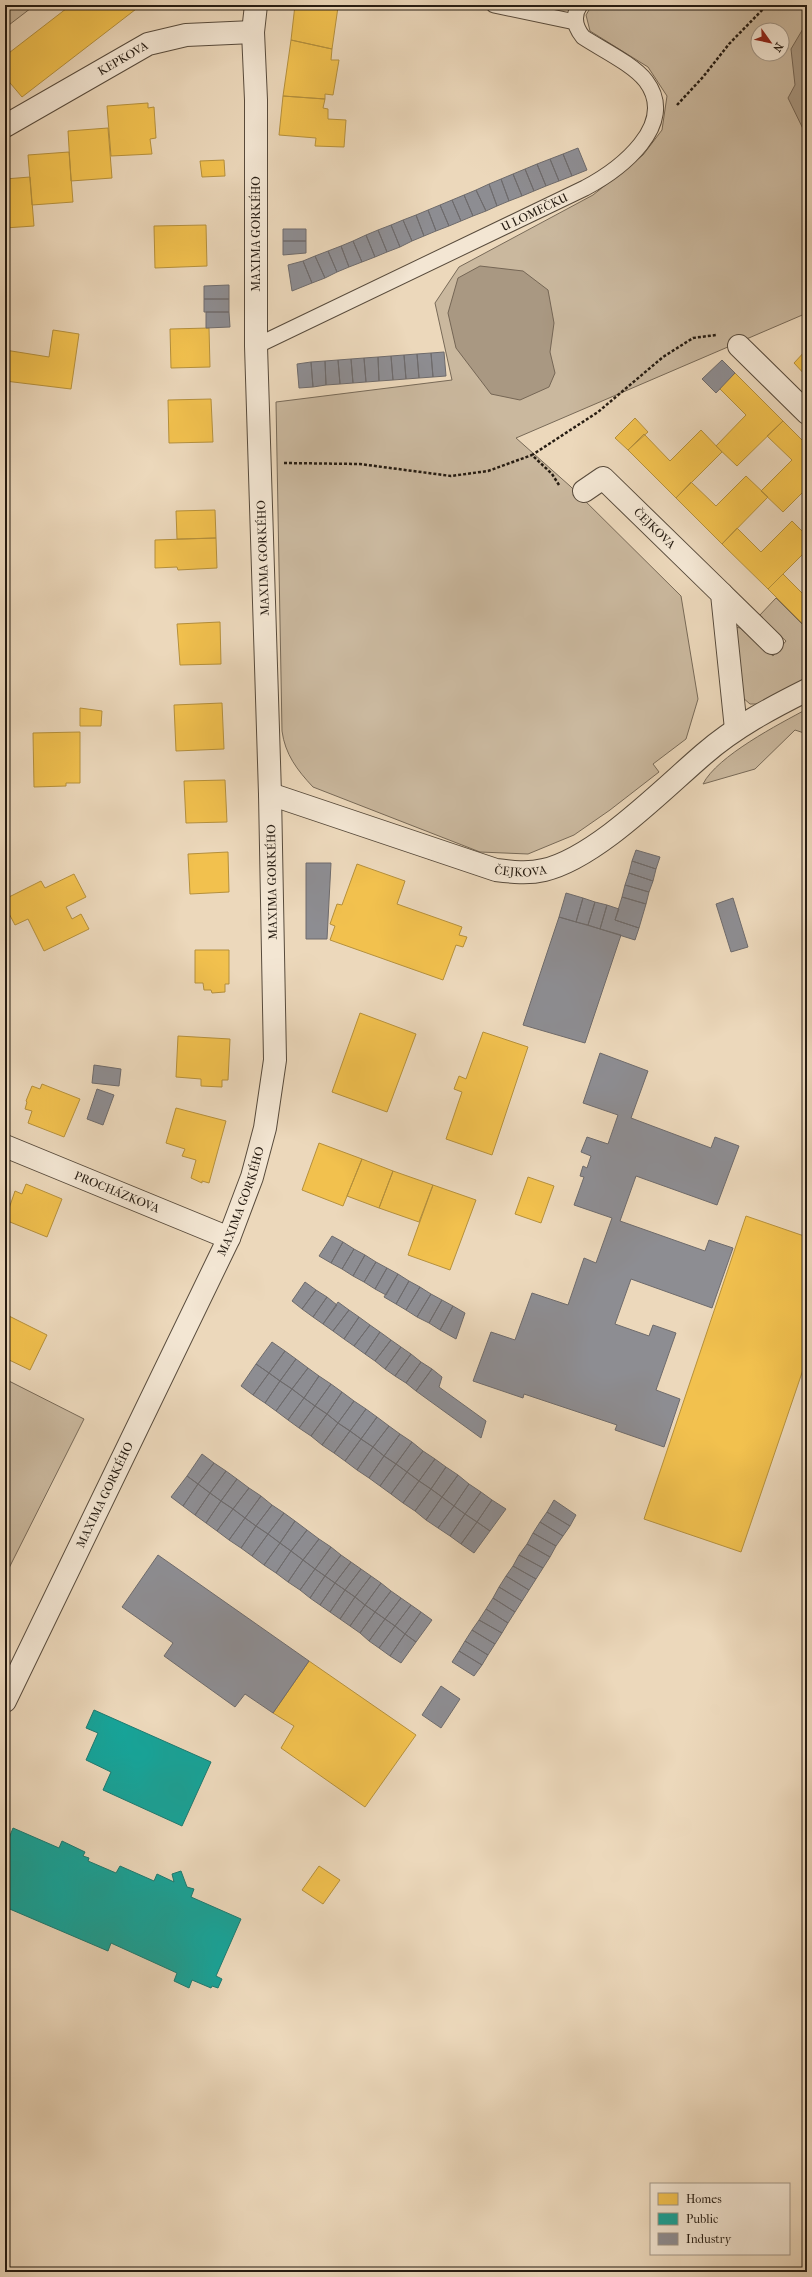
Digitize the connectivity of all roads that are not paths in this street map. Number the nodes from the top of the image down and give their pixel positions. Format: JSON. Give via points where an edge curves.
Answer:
{"nodes":[{"id":1,"x":256,"y":5,"type":"edge"},
{"id":2,"x":494,"y":5,"type":"edge"},
{"id":3,"x":580,"y":5,"type":"edge"},
{"id":4,"x":576,"y":22,"type":"junction"},
{"id":5,"x":253,"y":32,"type":"junction"},
{"id":6,"x":5,"y":126,"type":"edge"},
{"id":7,"x":256,"y":346,"type":"junction"},
{"id":8,"x":739,"y":346,"type":"road end"},
{"id":9,"x":807,"y":413,"type":"edge"},
{"id":10,"x":584,"y":491,"type":"road end"},
{"id":11,"x":722,"y":594,"type":"junction"},
{"id":12,"x":772,"y":643,"type":"dead end"},
{"id":13,"x":807,"y":690,"type":"edge"},
{"id":14,"x":736,"y":730,"type":"junction"},
{"id":15,"x":270,"y":794,"type":"junction"},
{"id":16,"x":5,"y":1146,"type":"edge"},
{"id":17,"x":229,"y":1238,"type":"junction"},
{"id":18,"x":5,"y":1702,"type":"edge"}],
"edges":[{"from":1,"to":5,"type":"street","name":"MAXIMA GORKÉHO"},
{"from":2,"to":4,"type":"lane"},
{"from":3,"to":4,"type":"lane","via":[[575,16]]},
{"from":4,"to":7,"type":"lane","name":"U LOMEČKU","via":[[583,37],[646,80],[654,96],[656,111],[653,125],[640,145],[617,168],[601,179]]},
{"from":5,"to":6,"type":"street","name":"KEPKOVA","via":[[186,36],[148,44]]},
{"from":5,"to":7,"type":"street","name":"MAXIMA GORKÉHO","via":[[256,100]]},
{"from":7,"to":15,"type":"street","name":"MAXIMA GORKÉHO"},
{"from":8,"to":9,"type":"street"},
{"from":10,"to":11,"type":"street","name":"ČEJKOVA","via":[[603,478]]},
{"from":11,"to":12,"type":"street","name":"ČEJKOVA"},
{"from":11,"to":14,"type":"street"},
{"from":13,"to":14,"type":"street","name":"ČEJKOVA"},
{"from":14,"to":15,"type":"street","name":"ČEJKOVA","via":[[601,841],[568,861],[544,870],[523,873],[496,870]]},
{"from":15,"to":17,"type":"street","name":"MAXIMA GORKÉHO","via":[[275,1060],[265,1128],[252,1177]]},
{"from":16,"to":17,"type":"street","name":"PROCHÁZKOVA"},
{"from":17,"to":18,"type":"street","name":"MAXIMA GORKÉHO"}]}
